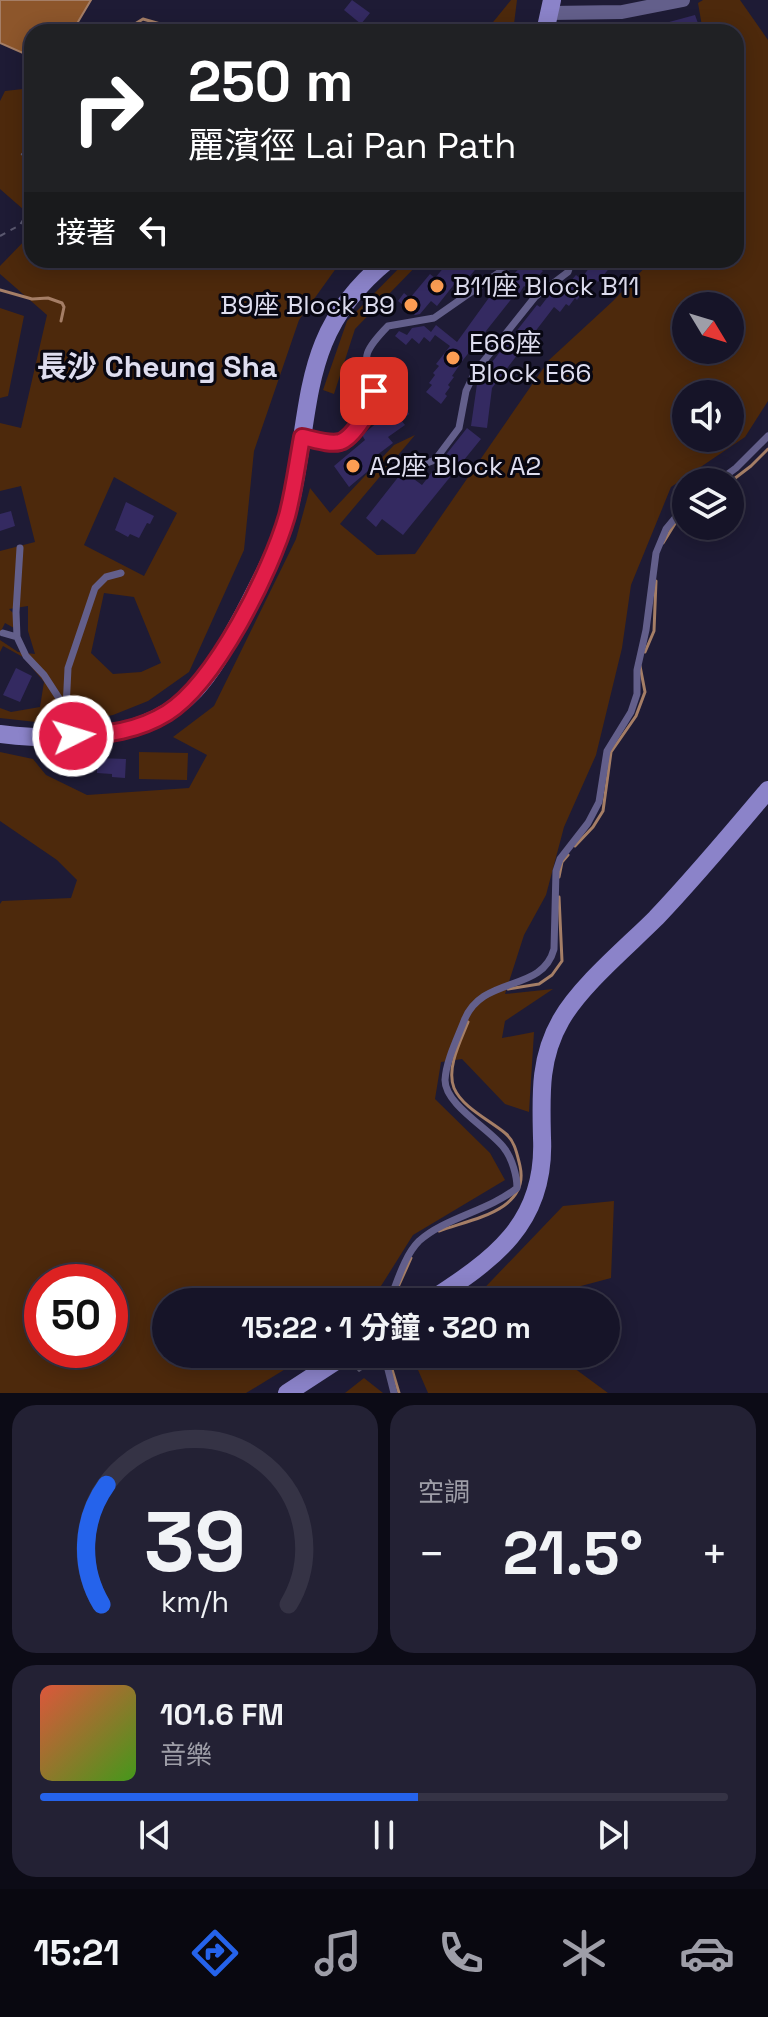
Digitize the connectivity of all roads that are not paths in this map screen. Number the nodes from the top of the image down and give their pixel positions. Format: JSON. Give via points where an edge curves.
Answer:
{"nodes":[{"id":1,"x":683,"y":0,"type":"edge"},
{"id":2,"x":648,"y":4,"type":"edge"},
{"id":3,"x":551,"y":6,"type":"edge"},
{"id":4,"x":380,"y":268,"type":"edge"},
{"id":5,"x":506,"y":268,"type":"edge"},
{"id":6,"x":569,"y":268,"type":"edge"},
{"id":7,"x":768,"y":436,"type":"edge"},
{"id":8,"x":302,"y":437,"type":"junction"},
{"id":9,"x":424,"y":464,"type":"dead end"},
{"id":10,"x":736,"y":468,"type":"edge"},
{"id":11,"x":672,"y":522,"type":"edge"},
{"id":12,"x":20,"y":548,"type":"dead end"},
{"id":13,"x":121,"y":573,"type":"dead end"},
{"id":14,"x":3,"y":633,"type":"dead end"},
{"id":15,"x":17,"y":637,"type":"junction"},
{"id":16,"x":66,"y":709,"type":"junction"},
{"id":17,"x":0,"y":734,"type":"edge"},
{"id":18,"x":73,"y":736,"type":"junction"},
{"id":19,"x":763,"y":796,"type":"edge"},
{"id":20,"x":395,"y":1288,"type":"edge"},
{"id":21,"x":450,"y":1288,"type":"edge"},
{"id":22,"x":326,"y":1368,"type":"edge"},
{"id":23,"x":388,"y":1368,"type":"edge"},
{"id":24,"x":287,"y":1393,"type":"edge"},
{"id":25,"x":394,"y":1393,"type":"edge"}],
"edges":[{"from":1,"to":2,"type":"street"},
{"from":2,"to":3,"type":"street","via":[[595,14]]},
{"from":4,"to":8,"type":"main road","via":[[345,302],[325,337]]},
{"from":5,"to":8,"type":"lane","via":[[434,318],[388,326],[366,353],[374,399],[349,436],[336,443]]},
{"from":6,"to":9,"type":"lane","via":[[535,297],[475,372],[459,428],[435,460]]},
{"from":7,"to":10,"type":"lane"},
{"from":8,"to":18,"type":"main road","via":[[291,501],[275,551],[206,677],[176,707],[143,725]]},
{"from":11,"to":20,"type":"lane","via":[[656,553],[637,694],[607,751],[599,802],[556,871],[551,961],[532,977],[479,998],[466,1015],[445,1079],[454,1100],[505,1149],[517,1188],[502,1201],[419,1242]]},
{"from":12,"to":15,"type":"lane"},
{"from":13,"to":16,"type":"lane","via":[[106,577],[91,594],[68,668]]},
{"from":14,"to":15,"type":"lane"},
{"from":15,"to":16,"type":"lane"},
{"from":16,"to":18,"type":"lane"},
{"from":17,"to":18,"type":"main road"},
{"from":19,"to":21,"type":"main road","via":[[560,1022],[544,1062],[536,1190],[514,1234],[482,1267]]},
{"from":22,"to":24,"type":"main road"},
{"from":23,"to":25,"type":"lane"}]}
